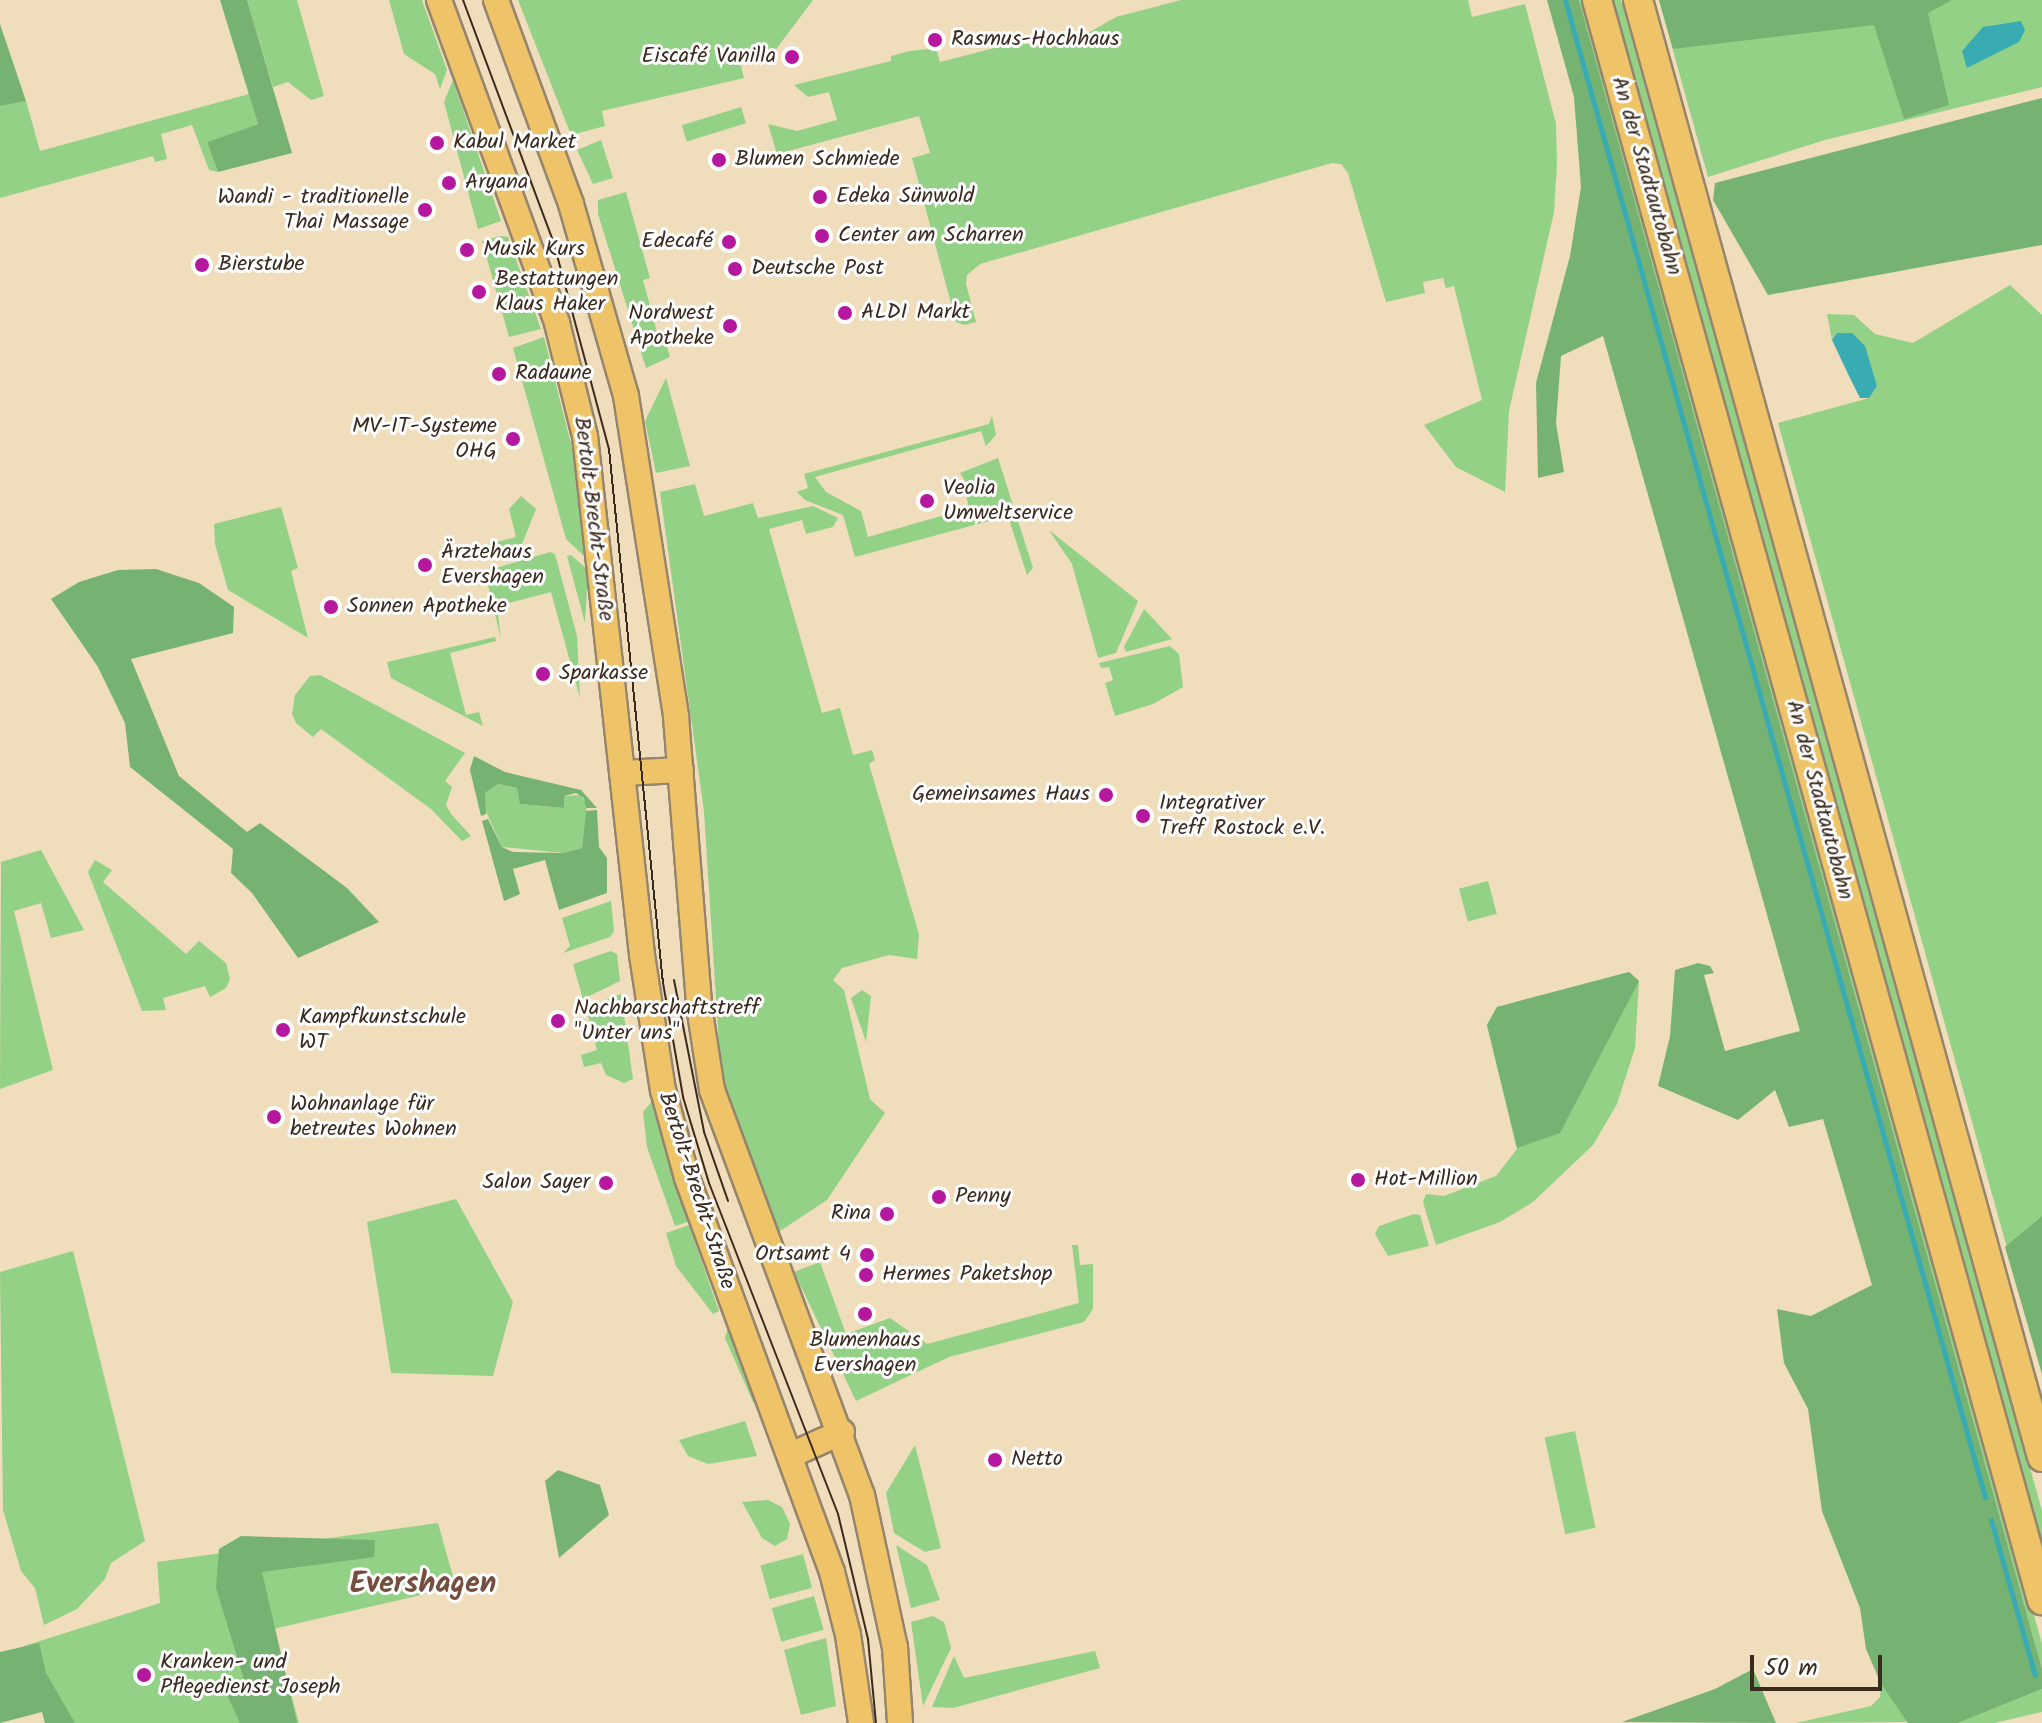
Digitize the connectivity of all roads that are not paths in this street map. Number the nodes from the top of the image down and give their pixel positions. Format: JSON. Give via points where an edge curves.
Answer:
{"nodes":[{"id":1,"x":439,"y":0,"type":"edge"},
{"id":2,"x":496,"y":0,"type":"edge"},
{"id":3,"x":1597,"y":0,"type":"edge"},
{"id":4,"x":1638,"y":0,"type":"edge"},
{"id":5,"x":681,"y":770,"type":"junction"},
{"id":6,"x":622,"y":773,"type":"junction"},
{"id":7,"x":842,"y":1432,"type":"junction"},
{"id":8,"x":791,"y":1455,"type":"junction"},
{"id":9,"x":2042,"y":1457,"type":"edge"},
{"id":10,"x":2042,"y":1600,"type":"edge"},
{"id":11,"x":861,"y":1723,"type":"edge"},
{"id":12,"x":900,"y":1723,"type":"edge"}],
"edges":[{"from":1,"to":6,"type":"main road","name":"Bertolt-Brecht-Straße","via":[[568,360],[593,489]]},
{"from":2,"to":5,"type":"main road","name":"Bertolt-Brecht-Straße","via":[[571,204],[626,396]]},
{"from":3,"to":10,"type":"highway","name":"An der Stadtautobahn"},
{"from":4,"to":9,"type":"highway","name":"An der Stadtautobahn"},
{"from":5,"to":6,"type":"main road"},
{"from":5,"to":7,"type":"main road","name":"Bertolt-Brecht-Straße","via":[[699,1006],[712,1090],[740,1176]]},
{"from":6,"to":8,"type":"main road","name":"Bertolt-Brecht-Straße","via":[[663,1090],[687,1178]]},
{"from":7,"to":8,"type":"main road"},
{"from":7,"to":12,"type":"main road","name":"Bertolt-Brecht-Straße","via":[[886,1599]]},
{"from":8,"to":11,"type":"main road","name":"Bertolt-Brecht-Straße","via":[[835,1584]]}]}
